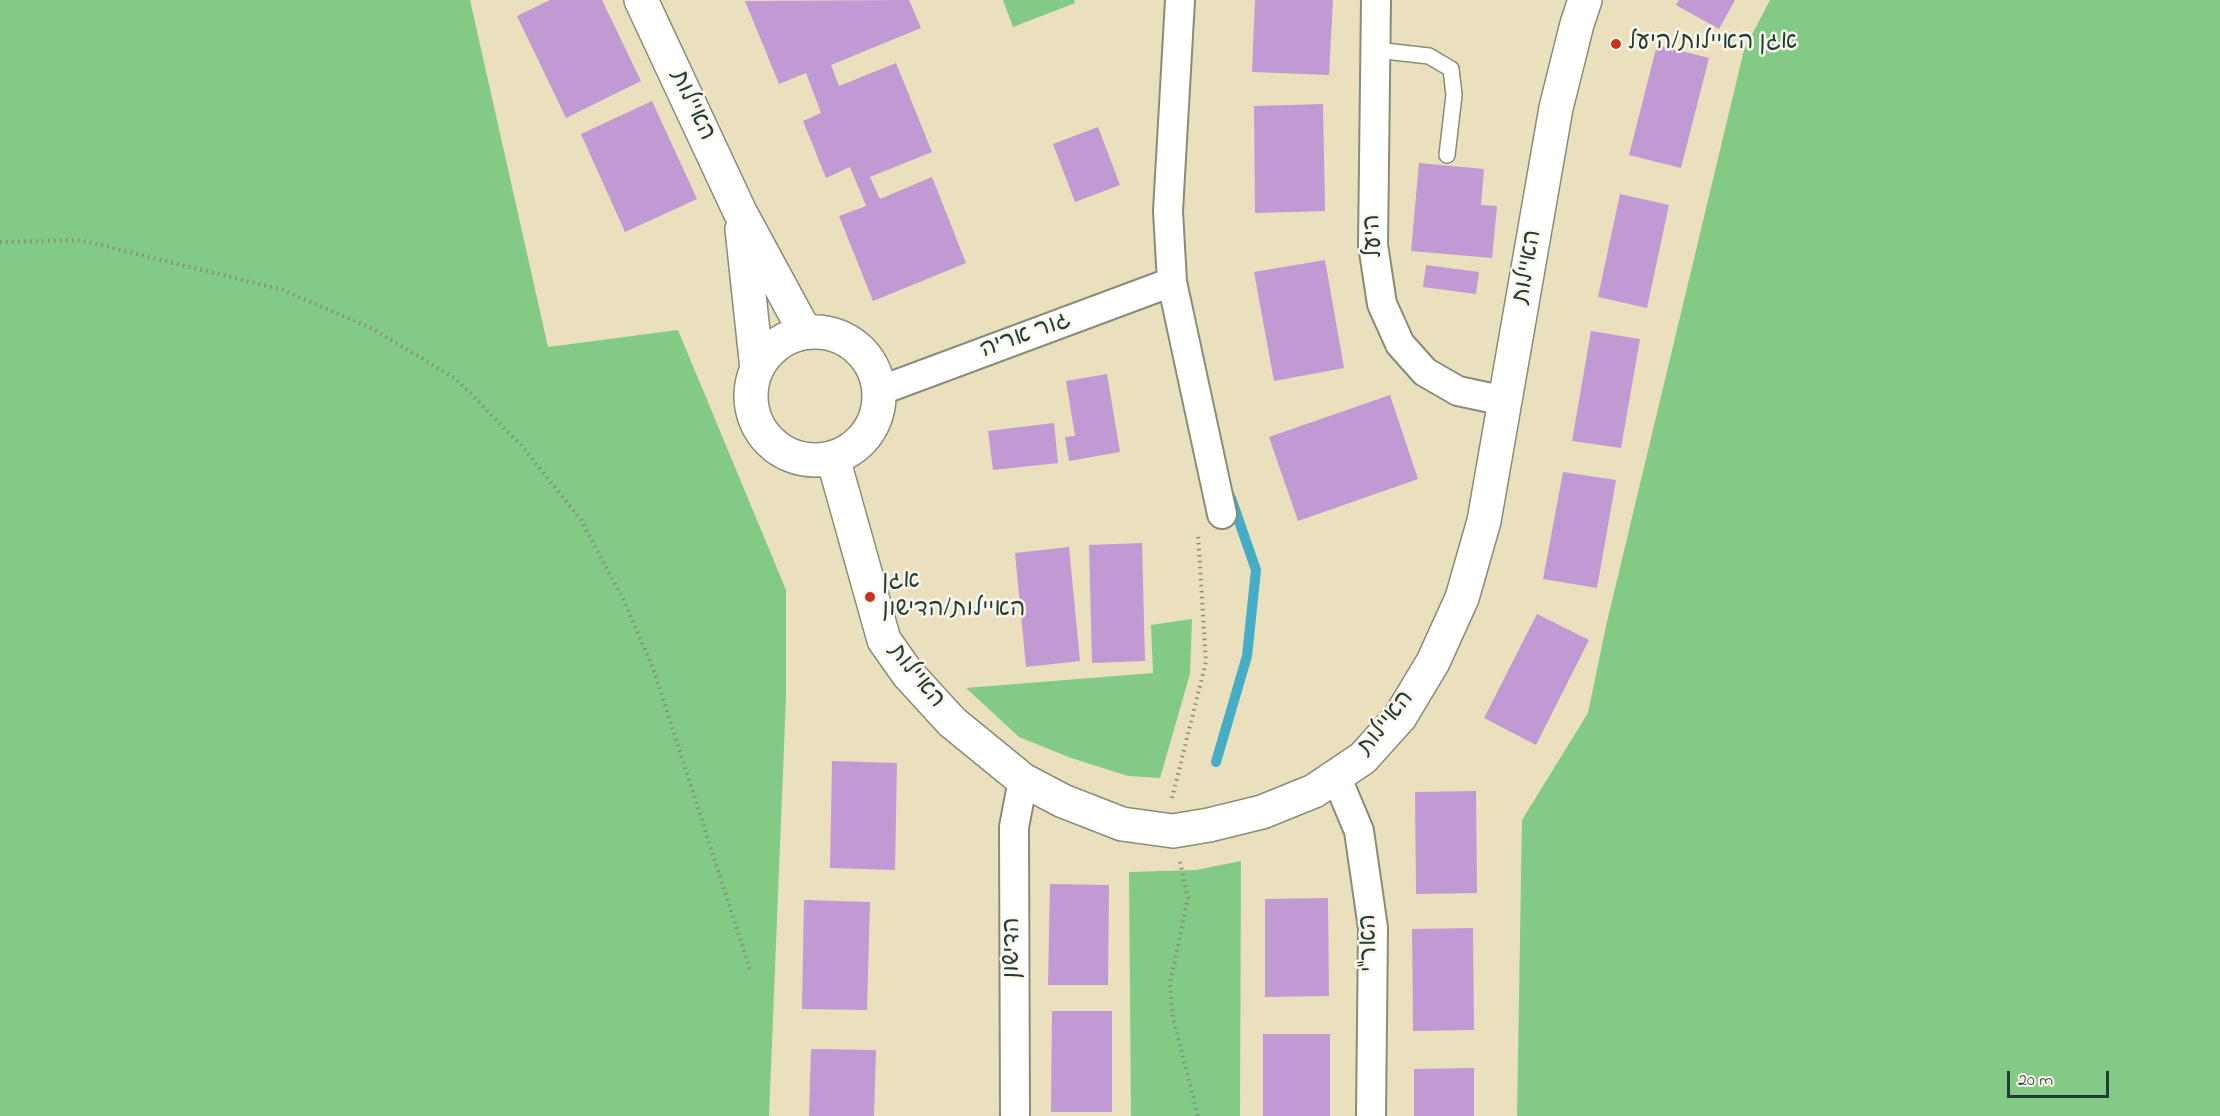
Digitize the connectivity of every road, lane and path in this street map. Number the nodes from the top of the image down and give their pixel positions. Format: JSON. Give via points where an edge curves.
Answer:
{"nodes":[{"id":1,"x":640,"y":0,"type":"edge"},
{"id":2,"x":1180,"y":0,"type":"edge"},
{"id":3,"x":1376,"y":0,"type":"edge"},
{"id":4,"x":1586,"y":0,"type":"edge"},
{"id":5,"x":1376,"y":50,"type":"junction"},
{"id":6,"x":1447,"y":155,"type":"dead end"},
{"id":7,"x":740,"y":212,"type":"junction"},
{"id":8,"x":0,"y":242,"type":"edge"},
{"id":9,"x":1172,"y":282,"type":"junction"},
{"id":10,"x":805,"y":332,"type":"junction"},
{"id":11,"x":757,"y":369,"type":"junction"},
{"id":12,"x":879,"y":391,"type":"junction"},
{"id":13,"x":1505,"y":401,"type":"junction"},
{"id":14,"x":833,"y":458,"type":"junction"},
{"id":15,"x":1222,"y":514,"type":"joint"},
{"id":16,"x":1336,"y":776,"type":"junction"},
{"id":17,"x":1023,"y":780,"type":"junction"},
{"id":18,"x":1168,"y":830,"type":"junction"},
{"id":19,"x":751,"y":974,"type":"dead end"},
{"id":20,"x":1015,"y":1116,"type":"edge"},
{"id":21,"x":1198,"y":1116,"type":"edge"},
{"id":22,"x":1371,"y":1116,"type":"edge"}],
"edges":[{"from":1,"to":7,"type":"street","name":"האיילות"},
{"from":2,"to":9,"type":"street","via":[[1168,211]]},
{"from":3,"to":5,"type":"street","name":"היעל"},
{"from":4,"to":13,"type":"street","name":"האיילות","via":[[1556,108]]},
{"from":5,"to":6,"type":"lane","via":[[1429,56],[1451,69],[1454,95]]},
{"from":5,"to":13,"type":"street","name":"היעל","via":[[1373,244],[1382,304],[1400,344],[1425,372],[1458,391]]},
{"from":7,"to":10,"type":"street","name":"האיילות"},
{"from":7,"to":11,"type":"street","name":"האיילות"},
{"from":8,"to":19,"type":"path","via":[[80,240],[283,290],[373,329],[456,379],[521,445],[581,520],[623,599],[653,668]]},
{"from":9,"to":12,"type":"street","name":"גור אריה"},
{"from":9,"to":15,"type":"street"},
{"from":10,"to":11,"type":"street","via":[[785,339]]},
{"from":10,"to":12,"type":"street","via":[[845,339],[862,352],[874,370]]},
{"from":11,"to":14,"type":"street","via":[[751,388],[752,409],[759,428],[773,445],[790,456],[811,460]]},
{"from":12,"to":14,"type":"street","via":[[878,413],[868,433]]},
{"from":13,"to":16,"type":"street","name":"האיילות","via":[[1484,521],[1457,609],[1433,662],[1400,717],[1363,758]]},
{"from":14,"to":17,"type":"street","name":"האיילות","via":[[884,640],[908,674],[952,722]]},
{"from":15,"to":18,"type":"path","via":[[1198,534],[1206,662]]},
{"from":16,"to":18,"type":"street","name":"האיילות","via":[[1314,791],[1262,812]]},
{"from":16,"to":22,"type":"street","name":"האר\"י","via":[[1359,831],[1373,928]]},
{"from":17,"to":18,"type":"street","name":"האיילות","via":[[1122,824]]},
{"from":17,"to":20,"type":"street","name":"הדישון","via":[[1014,827]]},
{"from":18,"to":21,"type":"path","via":[[1188,898],[1170,983],[1173,1018]]}]}
